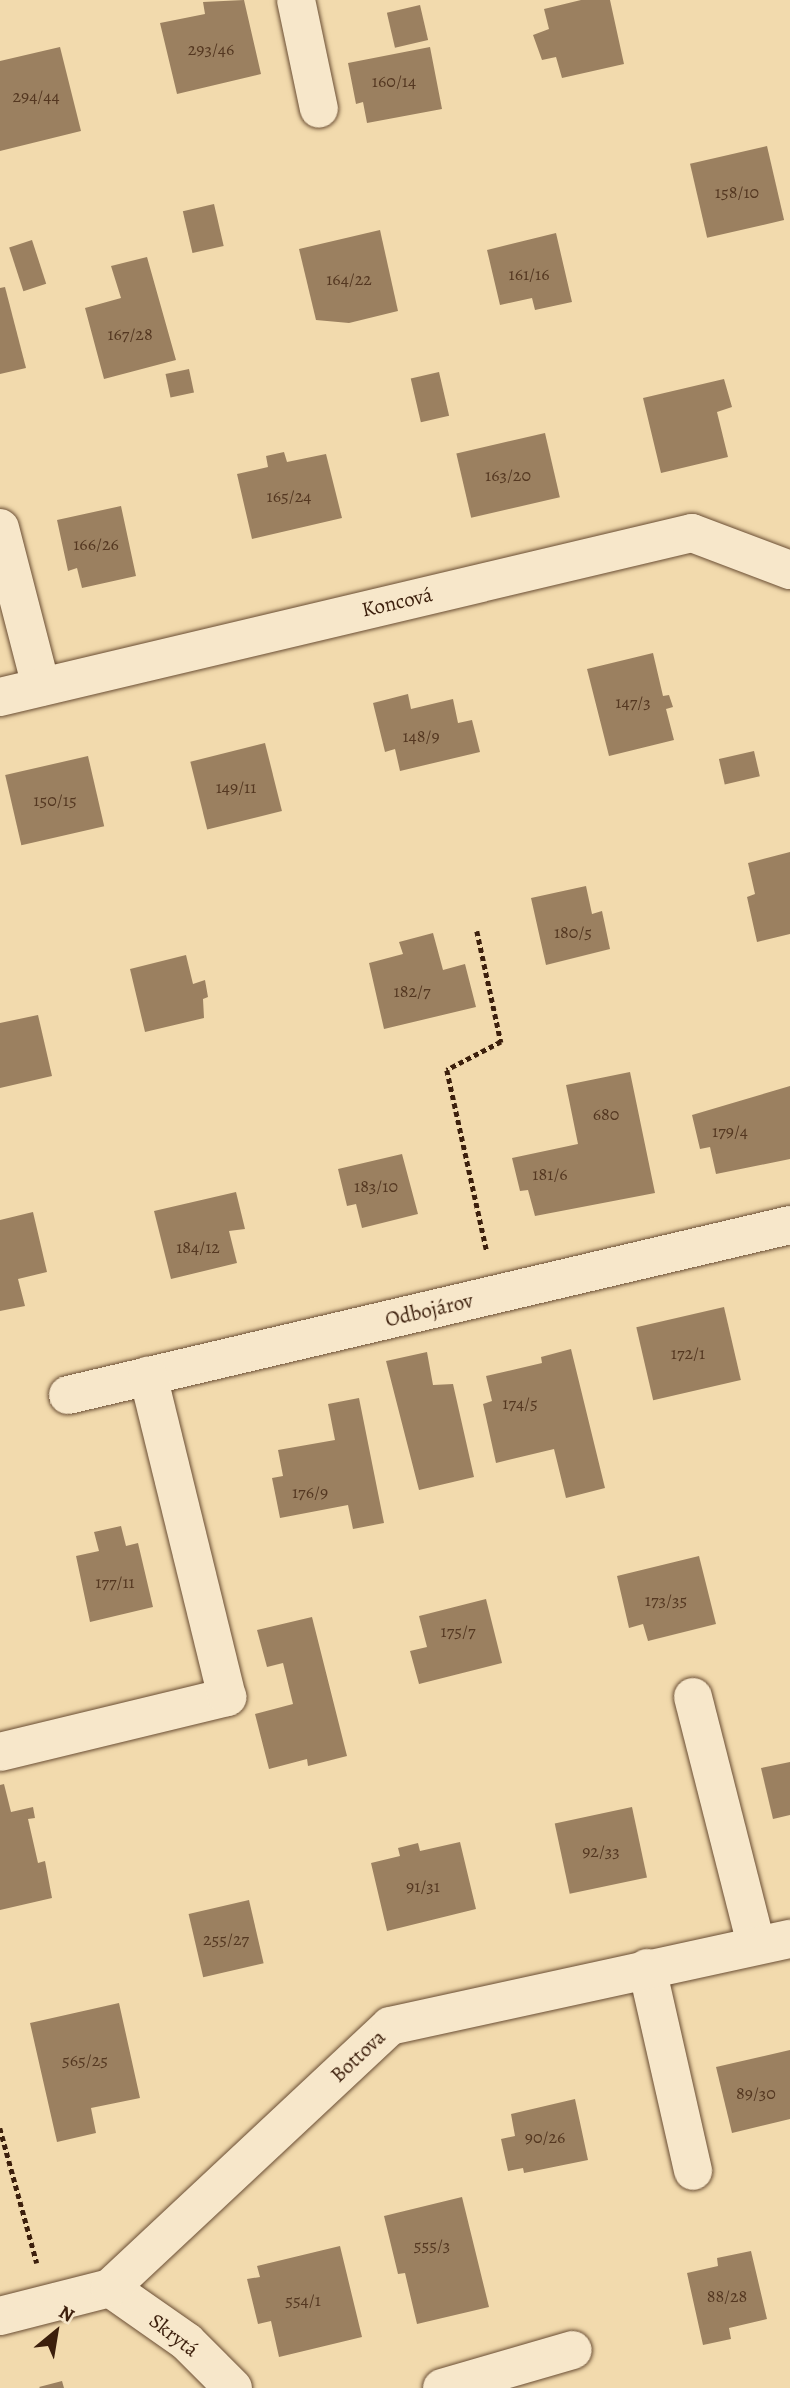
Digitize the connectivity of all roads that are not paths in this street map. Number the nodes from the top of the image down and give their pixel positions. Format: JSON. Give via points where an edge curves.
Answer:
{"nodes":[{"id":1,"x":296,"y":0,"type":"edge"},
{"id":2,"x":319,"y":109,"type":"dead end"},
{"id":3,"x":0,"y":527,"type":"edge"},
{"id":4,"x":790,"y":570,"type":"edge"},
{"id":5,"x":41,"y":687,"type":"junction"},
{"id":6,"x":0,"y":696,"type":"edge"},
{"id":7,"x":790,"y":1225,"type":"edge"},
{"id":8,"x":148,"y":1376,"type":"junction"},
{"id":9,"x":68,"y":1395,"type":"dead end"},
{"id":10,"x":693,"y":1697,"type":"dead end"},
{"id":11,"x":0,"y":1752,"type":"edge"},
{"id":12,"x":773,"y":1941,"type":"edge"},
{"id":13,"x":647,"y":1968,"type":"junction"},
{"id":14,"x":693,"y":2171,"type":"dead end"},
{"id":15,"x":110,"y":2288,"type":"junction"},
{"id":16,"x":0,"y":2316,"type":"edge"},
{"id":17,"x":573,"y":2350,"type":"dead end"},
{"id":18,"x":233,"y":2388,"type":"edge"},
{"id":19,"x":442,"y":2388,"type":"edge"}],
"edges":[{"from":1,"to":2,"type":"street"},
{"from":3,"to":5,"type":"street"},
{"from":4,"to":5,"type":"street","name":"Koncová","via":[[692,533]]},
{"from":5,"to":6,"type":"street","name":"Koncová"},
{"from":7,"to":8,"type":"street","name":"Odbojárov"},
{"from":8,"to":9,"type":"street","name":"Odbojárov"},
{"from":8,"to":11,"type":"street","via":[[226,1697]]},
{"from":10,"to":12,"type":"street"},
{"from":12,"to":13,"type":"street","name":"Bottova"},
{"from":13,"to":14,"type":"street"},
{"from":13,"to":15,"type":"street","name":"Bottova","via":[[390,2026]]},
{"from":15,"to":16,"type":"street","name":"Bottova"},
{"from":15,"to":18,"type":"street","name":"Skrytá","via":[[187,2342]]},
{"from":17,"to":19,"type":"street"}]}
